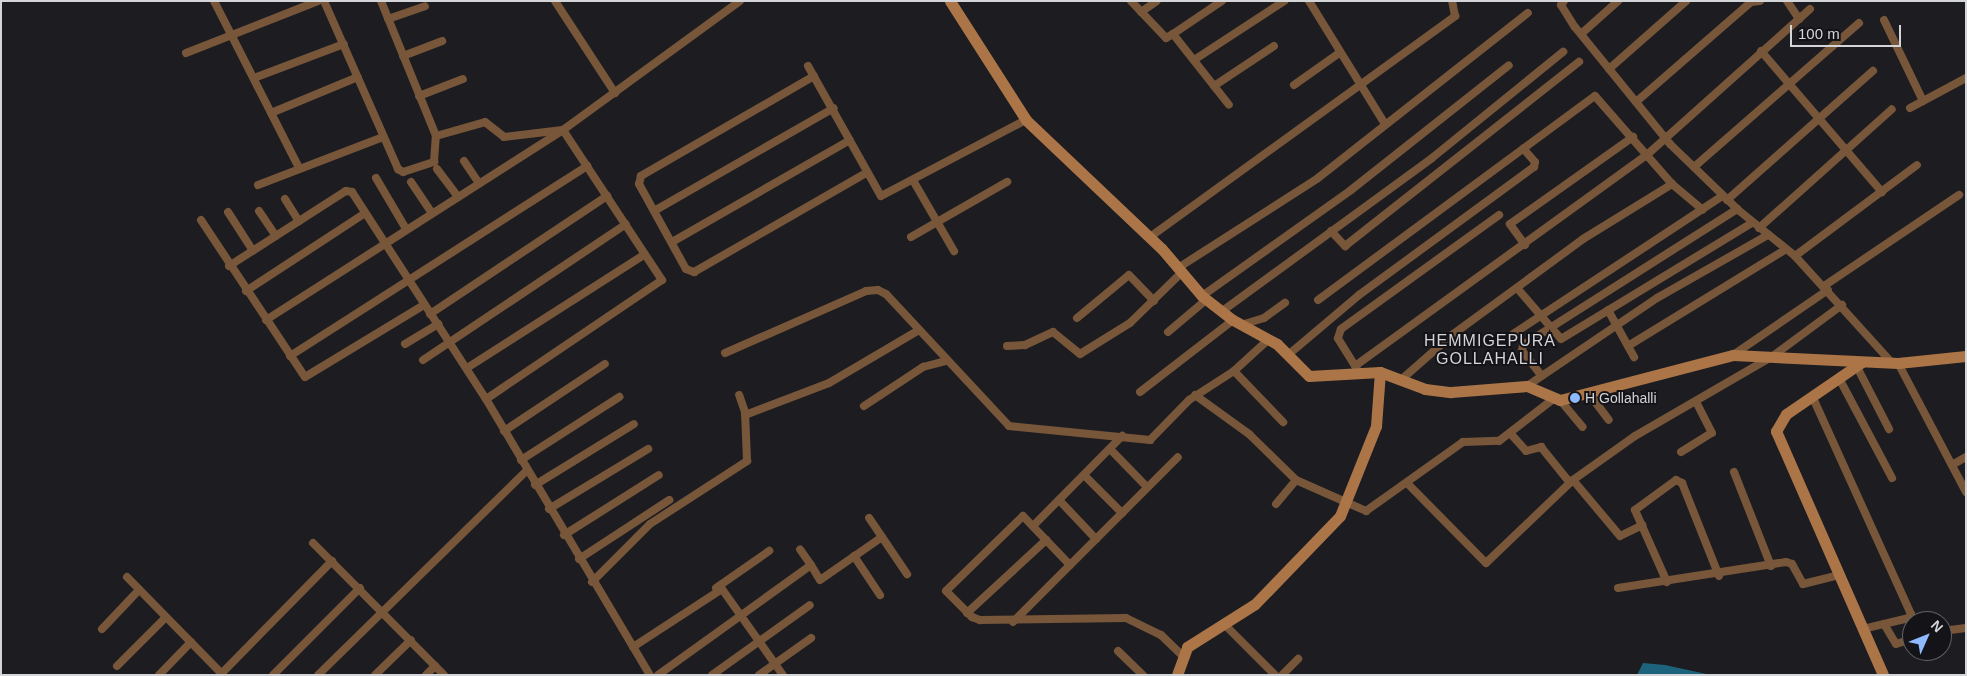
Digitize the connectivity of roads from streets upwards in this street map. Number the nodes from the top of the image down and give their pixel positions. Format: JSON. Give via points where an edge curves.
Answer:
{"nodes":[{"id":1,"x":214,"y":1,"type":"edge"},
{"id":2,"x":318,"y":1,"type":"edge"},
{"id":3,"x":324,"y":1,"type":"edge"},
{"id":4,"x":381,"y":1,"type":"edge"},
{"id":5,"x":555,"y":1,"type":"edge"},
{"id":6,"x":740,"y":1,"type":"edge"},
{"id":7,"x":950,"y":1,"type":"edge"},
{"id":8,"x":1131,"y":1,"type":"edge"},
{"id":9,"x":1157,"y":1,"type":"edge"},
{"id":10,"x":1222,"y":1,"type":"edge"},
{"id":11,"x":1284,"y":1,"type":"edge"},
{"id":12,"x":1309,"y":1,"type":"edge"},
{"id":13,"x":1452,"y":1,"type":"edge"},
{"id":14,"x":1564,"y":1,"type":"edge"},
{"id":15,"x":1618,"y":1,"type":"edge"},
{"id":16,"x":1686,"y":1,"type":"edge"},
{"id":17,"x":1760,"y":1,"type":"edge"},
{"id":18,"x":1787,"y":1,"type":"edge"},
{"id":19,"x":425,"y":6,"type":"dead end"},
{"id":20,"x":1810,"y":9,"type":"dead end"},
{"id":21,"x":1141,"y":12,"type":"junction"},
{"id":22,"x":1528,"y":13,"type":"dead end"},
{"id":23,"x":388,"y":19,"type":"junction"},
{"id":24,"x":1798,"y":19,"type":"junction"},
{"id":25,"x":1884,"y":20,"type":"dead end"},
{"id":26,"x":1859,"y":23,"type":"dead end"},
{"id":27,"x":1173,"y":34,"type":"junction"},
{"id":28,"x":1580,"y":34,"type":"junction"},
{"id":29,"x":231,"y":35,"type":"junction"},
{"id":30,"x":442,"y":41,"type":"dead end"},
{"id":31,"x":344,"y":44,"type":"junction"},
{"id":32,"x":1274,"y":46,"type":"dead end"},
{"id":33,"x":1761,"y":51,"type":"junction"},
{"id":34,"x":1563,"y":52,"type":"dead end"},
{"id":35,"x":186,"y":53,"type":"dead end"},
{"id":36,"x":1339,"y":53,"type":"junction"},
{"id":37,"x":403,"y":56,"type":"junction"},
{"id":38,"x":1194,"y":60,"type":"junction"},
{"id":39,"x":1579,"y":62,"type":"dead end"},
{"id":40,"x":1509,"y":65,"type":"dead end"},
{"id":41,"x":808,"y":66,"type":"dead end"},
{"id":42,"x":1609,"y":69,"type":"junction"},
{"id":43,"x":1873,"y":70,"type":"dead end"},
{"id":44,"x":814,"y":76,"type":"junction"},
{"id":45,"x":358,"y":77,"type":"junction"},
{"id":46,"x":254,"y":78,"type":"junction"},
{"id":47,"x":1966,"y":78,"type":"edge"},
{"id":48,"x":463,"y":79,"type":"dead end"},
{"id":49,"x":1359,"y":84,"type":"junction"},
{"id":50,"x":1790,"y":84,"type":"junction"},
{"id":51,"x":1294,"y":85,"type":"dead end"},
{"id":52,"x":1214,"y":86,"type":"junction"},
{"id":53,"x":615,"y":93,"type":"junction"},
{"id":54,"x":420,"y":96,"type":"junction"},
{"id":55,"x":1922,"y":101,"type":"junction"},
{"id":56,"x":1636,"y":102,"type":"junction"},
{"id":57,"x":1229,"y":105,"type":"dead end"},
{"id":58,"x":834,"y":108,"type":"junction"},
{"id":59,"x":1910,"y":108,"type":"dead end"},
{"id":60,"x":1892,"y":109,"type":"dead end"},
{"id":61,"x":271,"y":113,"type":"junction"},
{"id":62,"x":1818,"y":117,"type":"junction"},
{"id":63,"x":1026,"y":120,"type":"junction"},
{"id":64,"x":1385,"y":124,"type":"junction"},
{"id":65,"x":563,"y":130,"type":"junction"},
{"id":66,"x":436,"y":136,"type":"junction"},
{"id":67,"x":1664,"y":136,"type":"junction"},
{"id":68,"x":383,"y":137,"type":"junction"},
{"id":69,"x":1633,"y":137,"type":"junction"},
{"id":70,"x":850,"y":140,"type":"junction"},
{"id":71,"x":1523,"y":148,"type":"junction"},
{"id":72,"x":1846,"y":150,"type":"junction"},
{"id":73,"x":1649,"y":153,"type":"junction"},
{"id":74,"x":464,"y":161,"type":"dead end"},
{"id":75,"x":1917,"y":165,"type":"dead end"},
{"id":76,"x":587,"y":166,"type":"junction"},
{"id":77,"x":1694,"y":167,"type":"junction"},
{"id":78,"x":299,"y":168,"type":"junction"},
{"id":79,"x":437,"y":169,"type":"dead end"},
{"id":80,"x":866,"y":173,"type":"junction"},
{"id":81,"x":376,"y":178,"type":"dead end"},
{"id":82,"x":411,"y":182,"type":"dead end"},
{"id":83,"x":914,"y":182,"type":"junction"},
{"id":84,"x":1007,"y":182,"type":"dead end"},
{"id":85,"x":479,"y":183,"type":"junction"},
{"id":86,"x":258,"y":184,"type":"dead end"},
{"id":87,"x":1672,"y":184,"type":"junction"},
{"id":88,"x":1882,"y":192,"type":"junction"},
{"id":89,"x":1959,"y":195,"type":"dead end"},
{"id":90,"x":607,"y":196,"type":"junction"},
{"id":91,"x":458,"y":197,"type":"junction"},
{"id":92,"x":1725,"y":198,"type":"junction"},
{"id":93,"x":285,"y":199,"type":"dead end"},
{"id":94,"x":1737,"y":209,"type":"junction"},
{"id":95,"x":1703,"y":210,"type":"junction"},
{"id":96,"x":259,"y":211,"type":"dead end"},
{"id":97,"x":654,"y":211,"type":"junction"},
{"id":98,"x":228,"y":212,"type":"dead end"},
{"id":99,"x":365,"y":213,"type":"junction"},
{"id":100,"x":432,"y":213,"type":"junction"},
{"id":101,"x":1499,"y":215,"type":"dead end"},
{"id":102,"x":201,"y":220,"type":"dead end"},
{"id":103,"x":299,"y":221,"type":"junction"},
{"id":104,"x":937,"y":222,"type":"junction"},
{"id":105,"x":1752,"y":223,"type":"junction"},
{"id":106,"x":626,"y":224,"type":"junction"},
{"id":107,"x":1759,"y":228,"type":"junction"},
{"id":108,"x":406,"y":229,"type":"junction"},
{"id":109,"x":1331,"y":231,"type":"junction"},
{"id":110,"x":1768,"y":235,"type":"junction"},
{"id":111,"x":276,"y":236,"type":"junction"},
{"id":112,"x":911,"y":237,"type":"dead end"},
{"id":113,"x":1150,"y":237,"type":"junction"},
{"id":114,"x":672,"y":242,"type":"junction"},
{"id":115,"x":384,"y":243,"type":"junction"},
{"id":116,"x":1525,"y":245,"type":"junction"},
{"id":117,"x":1786,"y":249,"type":"junction"},
{"id":118,"x":253,"y":250,"type":"junction"},
{"id":119,"x":954,"y":251,"type":"dead end"},
{"id":120,"x":645,"y":254,"type":"junction"},
{"id":121,"x":1795,"y":256,"type":"junction"},
{"id":122,"x":230,"y":266,"type":"junction"},
{"id":123,"x":1180,"y":271,"type":"junction"},
{"id":124,"x":408,"y":281,"type":"junction"},
{"id":125,"x":1517,"y":288,"type":"junction"},
{"id":126,"x":1826,"y":288,"type":"junction"},
{"id":127,"x":246,"y":291,"type":"junction"},
{"id":128,"x":1204,"y":298,"type":"junction"},
{"id":129,"x":1318,"y":300,"type":"dead end"},
{"id":130,"x":1154,"y":301,"type":"junction"},
{"id":131,"x":1285,"y":303,"type":"dead end"},
{"id":132,"x":424,"y":305,"type":"junction"},
{"id":133,"x":1842,"y":305,"type":"junction"},
{"id":134,"x":1608,"y":310,"type":"junction"},
{"id":135,"x":1221,"y":312,"type":"junction"},
{"id":136,"x":430,"y":314,"type":"junction"},
{"id":137,"x":1539,"y":315,"type":"junction"},
{"id":138,"x":1597,"y":317,"type":"junction"},
{"id":139,"x":1077,"y":318,"type":"dead end"},
{"id":140,"x":266,"y":320,"type":"junction"},
{"id":141,"x":1237,"y":323,"type":"junction"},
{"id":142,"x":438,"y":324,"type":"junction"},
{"id":143,"x":1616,"y":325,"type":"junction"},
{"id":144,"x":1549,"y":329,"type":"junction"},
{"id":145,"x":918,"y":330,"type":"junction"},
{"id":146,"x":1605,"y":331,"type":"junction"},
{"id":147,"x":1168,"y":332,"type":"dead end"},
{"id":148,"x":1513,"y":334,"type":"dead end"},
{"id":149,"x":1270,"y":340,"type":"junction"},
{"id":150,"x":450,"y":342,"type":"junction"},
{"id":151,"x":405,"y":344,"type":"dead end"},
{"id":152,"x":1007,"y":346,"type":"dead end"},
{"id":153,"x":1628,"y":346,"type":"junction"},
{"id":154,"x":725,"y":353,"type":"dead end"},
{"id":155,"x":1288,"y":355,"type":"junction"},
{"id":156,"x":1732,"y":355,"type":"junction"},
{"id":157,"x":290,"y":356,"type":"junction"},
{"id":158,"x":1773,"y":356,"type":"junction"},
{"id":159,"x":1966,"y":356,"type":"edge"},
{"id":160,"x":1634,"y":357,"type":"dead end"},
{"id":161,"x":423,"y":360,"type":"dead end"},
{"id":162,"x":945,"y":361,"type":"junction"},
{"id":163,"x":1895,"y":363,"type":"junction"},
{"id":164,"x":605,"y":364,"type":"dead end"},
{"id":165,"x":1860,"y":365,"type":"junction"},
{"id":166,"x":466,"y":368,"type":"junction"},
{"id":167,"x":1357,"y":369,"type":"junction"},
{"id":168,"x":1234,"y":371,"type":"junction"},
{"id":169,"x":1380,"y":372,"type":"junction"},
{"id":170,"x":1542,"y":375,"type":"junction"},
{"id":171,"x":1402,"y":379,"type":"junction"},
{"id":172,"x":1840,"y":380,"type":"junction"},
{"id":173,"x":1527,"y":386,"type":"junction"},
{"id":174,"x":1140,"y":392,"type":"dead end"},
{"id":175,"x":739,"y":395,"type":"dead end"},
{"id":176,"x":1196,"y":395,"type":"junction"},
{"id":177,"x":1590,"y":395,"type":"junction"},
{"id":178,"x":619,"y":396,"type":"dead end"},
{"id":179,"x":486,"y":398,"type":"junction"},
{"id":180,"x":1813,"y":398,"type":"junction"},
{"id":181,"x":1556,"y":400,"type":"junction"},
{"id":182,"x":1697,"y":403,"type":"junction"},
{"id":183,"x":864,"y":406,"type":"dead end"},
{"id":184,"x":745,"y":415,"type":"junction"},
{"id":185,"x":1609,"y":420,"type":"dead end"},
{"id":186,"x":1283,"y":422,"type":"dead end"},
{"id":187,"x":634,"y":424,"type":"dead end"},
{"id":188,"x":1583,"y":427,"type":"dead end"},
{"id":189,"x":1889,"y":429,"type":"dead end"},
{"id":190,"x":504,"y":431,"type":"junction"},
{"id":191,"x":1510,"y":433,"type":"junction"},
{"id":192,"x":1122,"y":436,"type":"junction"},
{"id":193,"x":648,"y":449,"type":"dead end"},
{"id":194,"x":1110,"y":449,"type":"junction"},
{"id":195,"x":1681,"y":452,"type":"dead end"},
{"id":196,"x":1178,"y":457,"type":"dead end"},
{"id":197,"x":1966,"y":457,"type":"edge"},
{"id":198,"x":521,"y":460,"type":"junction"},
{"id":199,"x":1952,"y":464,"type":"junction"},
{"id":200,"x":527,"y":470,"type":"junction"},
{"id":201,"x":1734,"y":472,"type":"dead end"},
{"id":202,"x":659,"y":475,"type":"dead end"},
{"id":203,"x":1084,"y":475,"type":"junction"},
{"id":204,"x":1892,"y":478,"type":"dead end"},
{"id":205,"x":1296,"y":480,"type":"junction"},
{"id":206,"x":1571,"y":481,"type":"junction"},
{"id":207,"x":1408,"y":484,"type":"junction"},
{"id":208,"x":536,"y":485,"type":"junction"},
{"id":209,"x":1148,"y":487,"type":"junction"},
{"id":210,"x":1966,"y":492,"type":"edge"},
{"id":211,"x":669,"y":500,"type":"dead end"},
{"id":212,"x":1059,"y":500,"type":"junction"},
{"id":213,"x":1276,"y":504,"type":"dead end"},
{"id":214,"x":1347,"y":505,"type":"junction"},
{"id":215,"x":549,"y":509,"type":"junction"},
{"id":216,"x":1122,"y":513,"type":"junction"},
{"id":217,"x":869,"y":518,"type":"dead end"},
{"id":218,"x":1642,"y":525,"type":"junction"},
{"id":219,"x":1033,"y":526,"type":"junction"},
{"id":220,"x":564,"y":535,"type":"junction"},
{"id":221,"x":882,"y":537,"type":"junction"},
{"id":222,"x":1046,"y":540,"type":"junction"},
{"id":223,"x":1096,"y":540,"type":"junction"},
{"id":224,"x":313,"y":543,"type":"dead end"},
{"id":225,"x":800,"y":549,"type":"dead end"},
{"id":226,"x":769,"y":551,"type":"dead end"},
{"id":227,"x":854,"y":556,"type":"junction"},
{"id":228,"x":579,"y":559,"type":"junction"},
{"id":229,"x":332,"y":561,"type":"junction"},
{"id":230,"x":811,"y":565,"type":"junction"},
{"id":231,"x":1070,"y":565,"type":"junction"},
{"id":232,"x":1771,"y":566,"type":"junction"},
{"id":233,"x":908,"y":574,"type":"dead end"},
{"id":234,"x":1840,"y":574,"type":"junction"},
{"id":235,"x":1719,"y":576,"type":"junction"},
{"id":236,"x":127,"y":578,"type":"dead end"},
{"id":237,"x":592,"y":582,"type":"junction"},
{"id":238,"x":1667,"y":582,"type":"junction"},
{"id":239,"x":360,"y":588,"type":"junction"},
{"id":240,"x":1618,"y":588,"type":"dead end"},
{"id":241,"x":715,"y":589,"type":"junction"},
{"id":242,"x":139,"y":590,"type":"junction"},
{"id":243,"x":880,"y":594,"type":"dead end"},
{"id":244,"x":810,"y":605,"type":"dead end"},
{"id":245,"x":383,"y":611,"type":"junction"},
{"id":246,"x":967,"y":613,"type":"junction"},
{"id":247,"x":742,"y":616,"type":"junction"},
{"id":248,"x":166,"y":617,"type":"junction"},
{"id":249,"x":1014,"y":622,"type":"junction"},
{"id":250,"x":1224,"y":624,"type":"junction"},
{"id":251,"x":1884,"y":624,"type":"junction"},
{"id":252,"x":102,"y":628,"type":"dead end"},
{"id":253,"x":1966,"y":628,"type":"edge"},
{"id":254,"x":1863,"y":629,"type":"junction"},
{"id":255,"x":1952,"y":630,"type":"edge"},
{"id":256,"x":811,"y":638,"type":"dead end"},
{"id":257,"x":411,"y":640,"type":"junction"},
{"id":258,"x":191,"y":642,"type":"junction"},
{"id":259,"x":1902,"y":642,"type":"edge"},
{"id":260,"x":759,"y":643,"type":"junction"},
{"id":261,"x":633,"y":647,"type":"junction"},
{"id":262,"x":1118,"y":651,"type":"dead end"},
{"id":263,"x":1182,"y":655,"type":"junction"},
{"id":264,"x":1298,"y":660,"type":"dead end"},
{"id":265,"x":774,"y":664,"type":"junction"},
{"id":266,"x":117,"y":666,"type":"dead end"},
{"id":267,"x":435,"y":666,"type":"junction"},
{"id":268,"x":221,"y":674,"type":"edge"},
{"id":269,"x":159,"y":675,"type":"edge"},
{"id":270,"x":273,"y":675,"type":"edge"},
{"id":271,"x":318,"y":675,"type":"edge"},
{"id":272,"x":376,"y":675,"type":"edge"},
{"id":273,"x":426,"y":675,"type":"edge"},
{"id":274,"x":444,"y":675,"type":"edge"},
{"id":275,"x":650,"y":675,"type":"edge"},
{"id":276,"x":658,"y":675,"type":"edge"},
{"id":277,"x":712,"y":675,"type":"edge"},
{"id":278,"x":759,"y":675,"type":"edge"},
{"id":279,"x":782,"y":675,"type":"edge"},
{"id":280,"x":1143,"y":675,"type":"edge"},
{"id":281,"x":1177,"y":675,"type":"edge"},
{"id":282,"x":1275,"y":675,"type":"edge"},
{"id":283,"x":1282,"y":675,"type":"edge"},
{"id":284,"x":1883,"y":675,"type":"edge"}],
"edges":[{"from":1,"to":29,"type":"street"},
{"from":2,"to":29,"type":"street"},
{"from":3,"to":31,"type":"street"},
{"from":4,"to":23,"type":"street"},
{"from":5,"to":53,"type":"street"},
{"from":6,"to":53,"type":"street"},
{"from":7,"to":63,"type":"street"},
{"from":8,"to":21,"type":"street"},
{"from":9,"to":21,"type":"street"},
{"from":10,"to":27,"type":"street"},
{"from":11,"to":38,"type":"street"},
{"from":12,"to":36,"type":"street"},
{"from":13,"to":49,"type":"street","via":[[1455,16]]},
{"from":14,"to":28,"type":"street","via":[[1561,5]]},
{"from":15,"to":28,"type":"street"},
{"from":16,"to":42,"type":"street"},
{"from":17,"to":56,"type":"street","via":[[1750,2]]},
{"from":18,"to":24,"type":"street"},
{"from":19,"to":23,"type":"street"},
{"from":20,"to":24,"type":"street"},
{"from":21,"to":27,"type":"street","via":[[1166,38]]},
{"from":22,"to":64,"type":"street"},
{"from":23,"to":37,"type":"street"},
{"from":24,"to":33,"type":"street"},
{"from":25,"to":55,"type":"street"},
{"from":26,"to":50,"type":"street"},
{"from":27,"to":38,"type":"street"},
{"from":28,"to":42,"type":"street"},
{"from":29,"to":35,"type":"street"},
{"from":29,"to":46,"type":"street"},
{"from":30,"to":37,"type":"street"},
{"from":31,"to":45,"type":"street"},
{"from":31,"to":46,"type":"street"},
{"from":32,"to":52,"type":"street"},
{"from":33,"to":50,"type":"street"},
{"from":33,"to":67,"type":"street"},
{"from":34,"to":109,"type":"street","via":[[1432,158]]},
{"from":36,"to":49,"type":"street"},
{"from":36,"to":51,"type":"street"},
{"from":37,"to":54,"type":"street"},
{"from":38,"to":52,"type":"street"},
{"from":39,"to":109,"type":"street","via":[[1344,246]]},
{"from":40,"to":128,"type":"street","via":[[1351,190]]},
{"from":41,"to":44,"type":"street"},
{"from":42,"to":56,"type":"street"},
{"from":43,"to":62,"type":"street"},
{"from":44,"to":58,"type":"street"},
{"from":44,"to":97,"type":"street","via":[[641,176],[640,184]]},
{"from":45,"to":61,"type":"street"},
{"from":45,"to":68,"type":"street"},
{"from":46,"to":61,"type":"street"},
{"from":47,"to":55,"type":"street"},
{"from":48,"to":54,"type":"street"},
{"from":49,"to":64,"type":"street"},
{"from":49,"to":113,"type":"street"},
{"from":50,"to":62,"type":"street"},
{"from":50,"to":77,"type":"street"},
{"from":52,"to":57,"type":"street"},
{"from":53,"to":65,"type":"street"},
{"from":54,"to":66,"type":"street"},
{"from":55,"to":59,"type":"street"},
{"from":56,"to":67,"type":"street"},
{"from":58,"to":70,"type":"street"},
{"from":58,"to":97,"type":"street"},
{"from":60,"to":72,"type":"street"},
{"from":61,"to":78,"type":"street"},
{"from":62,"to":72,"type":"street"},
{"from":62,"to":92,"type":"street"},
{"from":63,"to":83,"type":"street"},
{"from":63,"to":113,"type":"street"},
{"from":64,"to":123,"type":"street","via":[[1318,178]]},
{"from":65,"to":66,"type":"street","via":[[504,136],[485,122]]},
{"from":65,"to":76,"type":"street"},
{"from":65,"to":85,"type":"street"},
{"from":66,"to":68,"type":"street","via":[[434,162],[402,172]]},
{"from":67,"to":73,"type":"street"},
{"from":67,"to":77,"type":"street"},
{"from":68,"to":78,"type":"street"},
{"from":69,"to":71,"type":"street","via":[[1595,96]]},
{"from":69,"to":73,"type":"street"},
{"from":69,"to":116,"type":"street","via":[[1510,224]]},
{"from":70,"to":80,"type":"street"},
{"from":70,"to":114,"type":"street"},
{"from":71,"to":129,"type":"street"},
{"from":71,"to":155,"type":"street","via":[[1536,162],[1534,167],[1359,295]]},
{"from":72,"to":88,"type":"street"},
{"from":72,"to":107,"type":"street"},
{"from":73,"to":87,"type":"street"},
{"from":73,"to":116,"type":"street"},
{"from":74,"to":85,"type":"street"},
{"from":75,"to":88,"type":"street"},
{"from":76,"to":90,"type":"street"},
{"from":76,"to":124,"type":"street"},
{"from":77,"to":92,"type":"street"},
{"from":78,"to":86,"type":"street"},
{"from":79,"to":91,"type":"street"},
{"from":80,"to":83,"type":"street","via":[[881,196]]},
{"from":80,"to":114,"type":"street","via":[[694,272],[686,269]]},
{"from":81,"to":108,"type":"street"},
{"from":82,"to":100,"type":"street"},
{"from":83,"to":104,"type":"street"},
{"from":84,"to":104,"type":"street"},
{"from":85,"to":91,"type":"street"},
{"from":87,"to":95,"type":"street"},
{"from":87,"to":125,"type":"street","via":[[1583,239]]},
{"from":88,"to":121,"type":"street"},
{"from":89,"to":126,"type":"street"},
{"from":90,"to":106,"type":"street"},
{"from":90,"to":136,"type":"street"},
{"from":91,"to":100,"type":"street"},
{"from":92,"to":94,"type":"street"},
{"from":92,"to":95,"type":"street"},
{"from":93,"to":103,"type":"street"},
{"from":94,"to":105,"type":"street"},
{"from":94,"to":144,"type":"street"},
{"from":95,"to":137,"type":"street"},
{"from":96,"to":111,"type":"street"},
{"from":97,"to":114,"type":"street"},
{"from":98,"to":118,"type":"street"},
{"from":99,"to":103,"type":"street","via":[[348,190]]},
{"from":99,"to":115,"type":"street"},
{"from":99,"to":127,"type":"street"},
{"from":100,"to":108,"type":"street"},
{"from":101,"to":167,"type":"street","via":[[1341,329],[1338,338]]},
{"from":102,"to":122,"type":"street"},
{"from":103,"to":111,"type":"street"},
{"from":104,"to":112,"type":"street"},
{"from":104,"to":119,"type":"street"},
{"from":105,"to":107,"type":"street"},
{"from":105,"to":134,"type":"street"},
{"from":106,"to":120,"type":"street"},
{"from":106,"to":150,"type":"street"},
{"from":107,"to":110,"type":"street"},
{"from":108,"to":115,"type":"street"},
{"from":109,"to":135,"type":"street"},
{"from":110,"to":117,"type":"street"},
{"from":110,"to":143,"type":"street"},
{"from":111,"to":118,"type":"street"},
{"from":113,"to":123,"type":"street"},
{"from":115,"to":124,"type":"street"},
{"from":115,"to":140,"type":"street"},
{"from":116,"to":167,"type":"street"},
{"from":117,"to":121,"type":"street"},
{"from":117,"to":153,"type":"street"},
{"from":118,"to":122,"type":"street"},
{"from":120,"to":166,"type":"street"},
{"from":120,"to":179,"type":"street","via":[[660,284]]},
{"from":121,"to":126,"type":"street"},
{"from":122,"to":127,"type":"street"},
{"from":123,"to":128,"type":"street"},
{"from":123,"to":130,"type":"street"},
{"from":124,"to":132,"type":"street"},
{"from":124,"to":157,"type":"street"},
{"from":125,"to":137,"type":"street"},
{"from":125,"to":171,"type":"street"},
{"from":126,"to":133,"type":"street"},
{"from":126,"to":156,"type":"street"},
{"from":127,"to":140,"type":"street"},
{"from":128,"to":135,"type":"street"},
{"from":128,"to":147,"type":"street"},
{"from":130,"to":139,"type":"street","via":[[1130,275]]},
{"from":130,"to":152,"type":"street","via":[[1130,323],[1080,354],[1053,332],[1025,346]]},
{"from":131,"to":141,"type":"street","via":[[1264,318]]},
{"from":132,"to":136,"type":"street"},
{"from":132,"to":157,"type":"street","via":[[309,376],[302,374]]},
{"from":133,"to":158,"type":"street"},
{"from":133,"to":163,"type":"street"},
{"from":134,"to":138,"type":"street"},
{"from":134,"to":143,"type":"street"},
{"from":135,"to":141,"type":"street"},
{"from":136,"to":142,"type":"street"},
{"from":137,"to":144,"type":"street"},
{"from":137,"to":148,"type":"street"},
{"from":138,"to":144,"type":"street","via":[[1562,339]]},
{"from":138,"to":146,"type":"street"},
{"from":140,"to":157,"type":"street"},
{"from":141,"to":149,"type":"street"},
{"from":141,"to":174,"type":"street"},
{"from":142,"to":150,"type":"street"},
{"from":142,"to":151,"type":"street"},
{"from":143,"to":146,"type":"street"},
{"from":143,"to":153,"type":"street"},
{"from":144,"to":170,"type":"street","via":[[1522,346]]},
{"from":145,"to":154,"type":"street","via":[[886,294],[872,290]]},
{"from":145,"to":162,"type":"street"},
{"from":145,"to":184,"type":"street","via":[[829,383]]},
{"from":146,"to":170,"type":"street"},
{"from":149,"to":155,"type":"street"},
{"from":149,"to":168,"type":"street"},
{"from":150,"to":161,"type":"street"},
{"from":150,"to":166,"type":"street"},
{"from":153,"to":160,"type":"street"},
{"from":155,"to":167,"type":"street","via":[[1315,378]]},
{"from":156,"to":158,"type":"street"},
{"from":156,"to":177,"type":"street"},
{"from":158,"to":165,"type":"street"},
{"from":158,"to":182,"type":"street"},
{"from":159,"to":163,"type":"street"},
{"from":162,"to":183,"type":"street","via":[[923,367]]},
{"from":162,"to":192,"type":"street","via":[[1002,422],[1016,430]]},
{"from":163,"to":165,"type":"street"},
{"from":163,"to":199,"type":"street"},
{"from":164,"to":190,"type":"street"},
{"from":165,"to":172,"type":"street"},
{"from":165,"to":189,"type":"street"},
{"from":166,"to":179,"type":"street"},
{"from":167,"to":169,"type":"street"},
{"from":168,"to":176,"type":"street"},
{"from":168,"to":186,"type":"street"},
{"from":169,"to":171,"type":"street"},
{"from":169,"to":214,"type":"street","via":[[1376,426]]},
{"from":170,"to":173,"type":"street"},
{"from":171,"to":173,"type":"street","via":[[1445,391]]},
{"from":172,"to":180,"type":"street"},
{"from":172,"to":204,"type":"street"},
{"from":173,"to":181,"type":"street"},
{"from":175,"to":184,"type":"street"},
{"from":176,"to":192,"type":"street","via":[[1152,440]]},
{"from":176,"to":205,"type":"street","via":[[1249,434]]},
{"from":177,"to":181,"type":"street"},
{"from":177,"to":185,"type":"street"},
{"from":178,"to":198,"type":"street"},
{"from":179,"to":190,"type":"street"},
{"from":180,"to":234,"type":"street","via":[[1786,414],[1776,431]]},
{"from":180,"to":251,"type":"street","via":[[1911,614]]},
{"from":181,"to":188,"type":"street"},
{"from":181,"to":191,"type":"street"},
{"from":182,"to":195,"type":"street","via":[[1712,433]]},
{"from":182,"to":206,"type":"street","via":[[1640,433]]},
{"from":184,"to":237,"type":"street","via":[[747,461],[650,524]]},
{"from":187,"to":208,"type":"street"},
{"from":190,"to":198,"type":"street"},
{"from":191,"to":206,"type":"street","via":[[1526,451],[1541,447]]},
{"from":191,"to":207,"type":"street","via":[[1496,442],[1466,440]]},
{"from":192,"to":194,"type":"street"},
{"from":193,"to":215,"type":"street"},
{"from":194,"to":203,"type":"street"},
{"from":194,"to":209,"type":"street"},
{"from":196,"to":209,"type":"street"},
{"from":197,"to":199,"type":"street"},
{"from":198,"to":200,"type":"street"},
{"from":199,"to":210,"type":"street"},
{"from":200,"to":208,"type":"street"},
{"from":200,"to":245,"type":"street"},
{"from":201,"to":232,"type":"street"},
{"from":202,"to":220,"type":"street"},
{"from":203,"to":212,"type":"street"},
{"from":203,"to":216,"type":"street"},
{"from":205,"to":213,"type":"street"},
{"from":205,"to":214,"type":"street"},
{"from":206,"to":207,"type":"street","via":[[1484,563]]},
{"from":206,"to":218,"type":"street","via":[[1620,536]]},
{"from":207,"to":214,"type":"street","via":[[1370,510]]},
{"from":208,"to":215,"type":"street"},
{"from":209,"to":216,"type":"street"},
{"from":211,"to":228,"type":"street"},
{"from":212,"to":219,"type":"street"},
{"from":212,"to":223,"type":"street"},
{"from":214,"to":250,"type":"street","via":[[1266,594]]},
{"from":215,"to":220,"type":"street"},
{"from":216,"to":223,"type":"street"},
{"from":217,"to":221,"type":"street"},
{"from":218,"to":235,"type":"street","via":[[1635,507],[1679,480]]},
{"from":218,"to":238,"type":"street"},
{"from":219,"to":222,"type":"street"},
{"from":219,"to":246,"type":"street","via":[[1023,516],[946,591]]},
{"from":220,"to":228,"type":"street"},
{"from":221,"to":227,"type":"street"},
{"from":221,"to":233,"type":"street"},
{"from":222,"to":231,"type":"street"},
{"from":222,"to":246,"type":"street"},
{"from":223,"to":231,"type":"street"},
{"from":224,"to":229,"type":"street"},
{"from":225,"to":230,"type":"street"},
{"from":226,"to":241,"type":"street"},
{"from":227,"to":230,"type":"street","via":[[820,580]]},
{"from":227,"to":243,"type":"street"},
{"from":228,"to":237,"type":"street"},
{"from":229,"to":239,"type":"street"},
{"from":229,"to":268,"type":"street"},
{"from":230,"to":247,"type":"street"},
{"from":231,"to":249,"type":"street"},
{"from":232,"to":234,"type":"street","via":[[1789,562],[1803,584]]},
{"from":232,"to":235,"type":"street"},
{"from":234,"to":254,"type":"street"},
{"from":235,"to":238,"type":"street"},
{"from":236,"to":242,"type":"street"},
{"from":237,"to":261,"type":"street"},
{"from":238,"to":240,"type":"street"},
{"from":239,"to":245,"type":"street"},
{"from":239,"to":270,"type":"street"},
{"from":241,"to":247,"type":"street","via":[[724,590]]},
{"from":241,"to":261,"type":"street"},
{"from":242,"to":248,"type":"street"},
{"from":242,"to":252,"type":"street"},
{"from":244,"to":260,"type":"street"},
{"from":245,"to":257,"type":"street"},
{"from":245,"to":271,"type":"street"},
{"from":246,"to":249,"type":"street","via":[[980,620]]},
{"from":247,"to":260,"type":"street"},
{"from":247,"to":276,"type":"street"},
{"from":248,"to":258,"type":"street"},
{"from":248,"to":266,"type":"street"},
{"from":249,"to":263,"type":"street","via":[[1068,616],[1126,618],[1148,626]]},
{"from":250,"to":263,"type":"street","via":[[1190,644]]},
{"from":250,"to":282,"type":"street"},
{"from":251,"to":254,"type":"street"},
{"from":251,"to":259,"type":"street","via":[[1896,644]]},
{"from":253,"to":255,"type":"street"},
{"from":254,"to":284,"type":"street"},
{"from":256,"to":265,"type":"street"},
{"from":257,"to":267,"type":"street"},
{"from":257,"to":272,"type":"street"},
{"from":258,"to":268,"type":"street"},
{"from":258,"to":269,"type":"street"},
{"from":260,"to":265,"type":"street"},
{"from":260,"to":277,"type":"street"},
{"from":261,"to":275,"type":"street"},
{"from":262,"to":280,"type":"street"},
{"from":263,"to":281,"type":"street"},
{"from":264,"to":283,"type":"street"},
{"from":265,"to":278,"type":"street"},
{"from":265,"to":279,"type":"street"},
{"from":267,"to":273,"type":"street"},
{"from":267,"to":274,"type":"street"}]}
